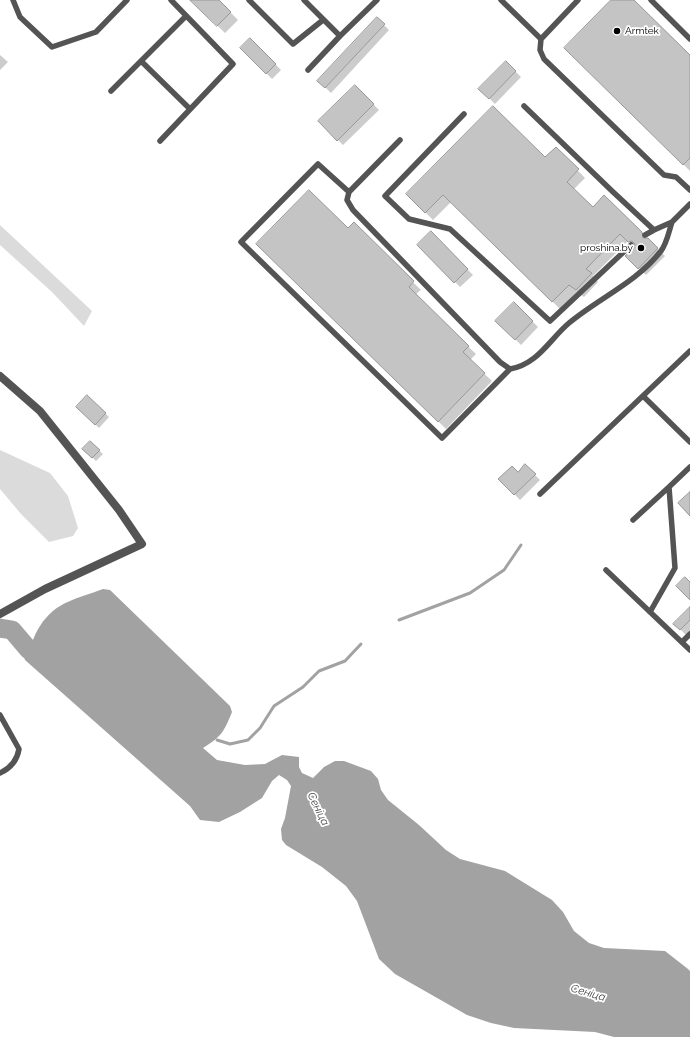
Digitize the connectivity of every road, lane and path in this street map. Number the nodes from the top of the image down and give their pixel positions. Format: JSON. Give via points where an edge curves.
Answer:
{"nodes":[{"id":1,"x":13,"y":0,"type":"edge"},
{"id":2,"x":126,"y":0,"type":"edge"},
{"id":3,"x":171,"y":0,"type":"edge"},
{"id":4,"x":249,"y":0,"type":"edge"},
{"id":5,"x":304,"y":0,"type":"edge"},
{"id":6,"x":377,"y":0,"type":"edge"},
{"id":7,"x":501,"y":0,"type":"edge"},
{"id":8,"x":651,"y":0,"type":"edge"},
{"id":9,"x":575,"y":1,"type":"edge"},
{"id":10,"x":186,"y":16,"type":"junction"},
{"id":11,"x":323,"y":20,"type":"junction"},
{"id":12,"x":340,"y":36,"type":"junction"},
{"id":13,"x":541,"y":39,"type":"junction"},
{"id":14,"x":690,"y":39,"type":"edge"},
{"id":15,"x":141,"y":61,"type":"junction"},
{"id":16,"x":308,"y":70,"type":"dead end"},
{"id":17,"x":111,"y":91,"type":"dead end"},
{"id":18,"x":524,"y":106,"type":"dead end"},
{"id":19,"x":190,"y":110,"type":"junction"},
{"id":20,"x":464,"y":114,"type":"dead end"},
{"id":21,"x":400,"y":140,"type":"dead end"},
{"id":22,"x":160,"y":141,"type":"dead end"},
{"id":23,"x":690,"y":190,"type":"edge"},
{"id":24,"x":349,"y":192,"type":"junction"},
{"id":25,"x":690,"y":204,"type":"edge"},
{"id":26,"x":672,"y":222,"type":"junction"},
{"id":27,"x":654,"y":230,"type":"junction"},
{"id":28,"x":645,"y":236,"type":"dead end"},
{"id":29,"x":631,"y":245,"type":"dead end"},
{"id":30,"x":690,"y":351,"type":"edge"},
{"id":31,"x":510,"y":369,"type":"junction"},
{"id":32,"x":0,"y":376,"type":"edge"},
{"id":33,"x":643,"y":396,"type":"junction"},
{"id":34,"x":690,"y":442,"type":"edge"},
{"id":35,"x":690,"y":467,"type":"edge"},
{"id":36,"x":669,"y":487,"type":"junction"},
{"id":37,"x":540,"y":494,"type":"dead end"},
{"id":38,"x":633,"y":520,"type":"dead end"},
{"id":39,"x":606,"y":570,"type":"dead end"},
{"id":40,"x":650,"y":612,"type":"junction"},
{"id":41,"x":0,"y":614,"type":"edge"},
{"id":42,"x":690,"y":634,"type":"edge"},
{"id":43,"x":682,"y":642,"type":"junction"},
{"id":44,"x":690,"y":650,"type":"edge"},
{"id":45,"x":0,"y":715,"type":"edge"},
{"id":46,"x":0,"y":773,"type":"edge"}],
"edges":[{"from":1,"to":2,"type":"lane","via":[[20,17],[52,47],[96,32]]},
{"from":3,"to":10,"type":"lane"},
{"from":4,"to":11,"type":"lane","via":[[293,44]]},
{"from":5,"to":11,"type":"lane"},
{"from":6,"to":12,"type":"lane"},
{"from":7,"to":13,"type":"lane"},
{"from":8,"to":14,"type":"lane"},
{"from":9,"to":13,"type":"lane"},
{"from":10,"to":15,"type":"lane"},
{"from":10,"to":19,"type":"lane","via":[[233,64]]},
{"from":11,"to":12,"type":"lane"},
{"from":12,"to":16,"type":"lane"},
{"from":13,"to":23,"type":"lane","via":[[540,50],[544,59],[664,175],[676,177]]},
{"from":15,"to":17,"type":"lane"},
{"from":15,"to":19,"type":"lane"},
{"from":18,"to":27,"type":"lane"},
{"from":19,"to":22,"type":"lane"},
{"from":20,"to":29,"type":"lane","via":[[385,196],[409,219],[450,228],[550,321]]},
{"from":21,"to":24,"type":"lane"},
{"from":24,"to":31,"type":"lane","via":[[347,200],[353,210],[500,362]]},
{"from":24,"to":31,"type":"lane","via":[[318,164],[241,242],[442,438]]},
{"from":25,"to":26,"type":"lane"},
{"from":26,"to":27,"type":"lane"},
{"from":26,"to":31,"type":"lane","via":[[662,250],[640,273],[569,324],[538,356],[521,367]]},
{"from":27,"to":28,"type":"lane"},
{"from":30,"to":33,"type":"lane"},
{"from":32,"to":41,"type":"street","via":[[40,412],[119,510],[142,544],[44,589]]},
{"from":33,"to":34,"type":"lane"},
{"from":33,"to":37,"type":"lane"},
{"from":35,"to":36,"type":"lane"},
{"from":36,"to":38,"type":"lane"},
{"from":36,"to":40,"type":"lane","via":[[675,568]]},
{"from":39,"to":40,"type":"lane"},
{"from":40,"to":43,"type":"lane"},
{"from":42,"to":43,"type":"lane"},
{"from":43,"to":44,"type":"lane"},
{"from":45,"to":46,"type":"lane","via":[[18,749],[14,764]]}]}
